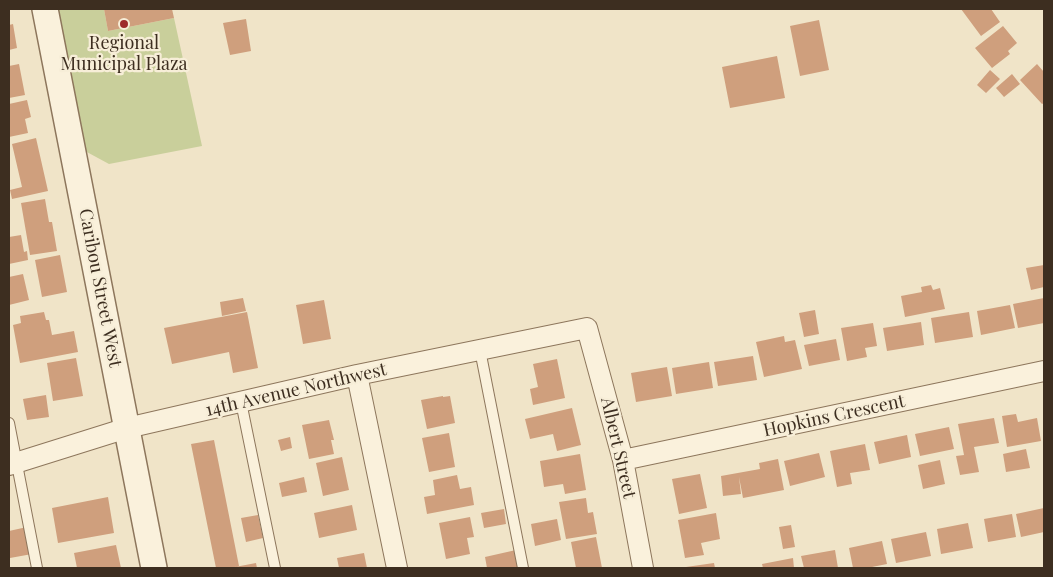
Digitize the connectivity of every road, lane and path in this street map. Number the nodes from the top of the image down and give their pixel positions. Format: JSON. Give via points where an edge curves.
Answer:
{"nodes":[{"id":1,"x":46,"y":9,"type":"edge"},
{"id":2,"x":588,"y":328,"type":"joint"},
{"id":3,"x":480,"y":350,"type":"junction"},
{"id":4,"x":1044,"y":371,"type":"edge"},
{"id":5,"x":357,"y":375,"type":"junction"},
{"id":6,"x":241,"y":402,"type":"junction"},
{"id":7,"x":9,"y":423,"type":"edge"},
{"id":8,"x":127,"y":428,"type":"junction"},
{"id":9,"x":623,"y":460,"type":"junction"},
{"id":10,"x":12,"y":464,"type":"edge"},
{"id":11,"x":37,"y":568,"type":"edge"},
{"id":12,"x":154,"y":568,"type":"edge"},
{"id":13,"x":275,"y":568,"type":"edge"},
{"id":14,"x":397,"y":568,"type":"edge"},
{"id":15,"x":523,"y":568,"type":"edge"},
{"id":16,"x":643,"y":568,"type":"edge"}],
"edges":[{"from":1,"to":8,"type":"street","name":"Caribou Street West"},
{"from":2,"to":3,"type":"street","name":"14th Avenue Northwest"},
{"from":2,"to":9,"type":"street","name":"Albert Street"},
{"from":3,"to":5,"type":"street","name":"14th Avenue Northwest"},
{"from":3,"to":15,"type":"lane"},
{"from":4,"to":9,"type":"street","name":"Hopkins Crescent"},
{"from":5,"to":6,"type":"street","name":"14th Avenue Northwest"},
{"from":5,"to":14,"type":"street"},
{"from":6,"to":8,"type":"street","name":"14th Avenue Northwest"},
{"from":6,"to":13,"type":"lane"},
{"from":7,"to":10,"type":"lane"},
{"from":8,"to":10,"type":"street","name":"14th Avenue Northwest"},
{"from":8,"to":12,"type":"street","name":"Caribou Street West"},
{"from":9,"to":16,"type":"street","name":"Albert Street"},
{"from":10,"to":11,"type":"lane"}]}
